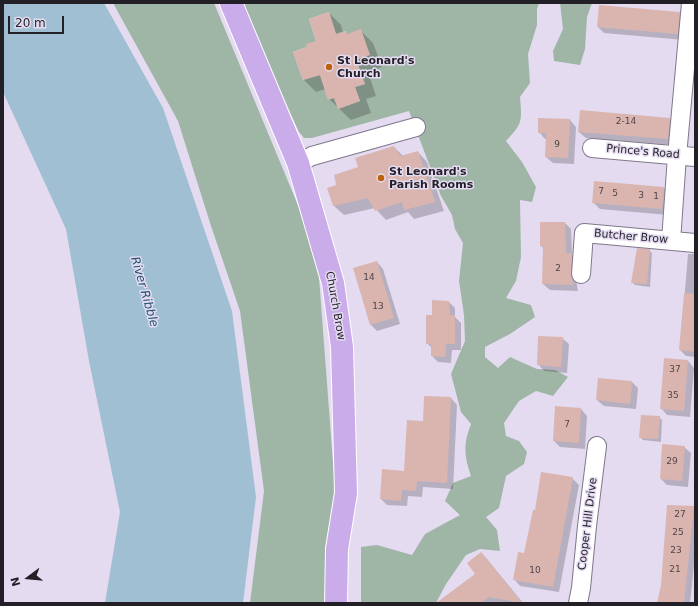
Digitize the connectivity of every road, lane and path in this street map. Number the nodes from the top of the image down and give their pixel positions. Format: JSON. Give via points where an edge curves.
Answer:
{"nodes":[{"id":1,"x":231,"y":3,"type":"edge"},
{"id":2,"x":691,"y":3,"type":"edge"},
{"id":3,"x":416,"y":127,"type":"dead end"},
{"id":4,"x":592,"y":148,"type":"dead end"},
{"id":5,"x":677,"y":156,"type":"junction"},
{"id":6,"x":695,"y":157,"type":"edge"},
{"id":7,"x":298,"y":163,"type":"junction"},
{"id":8,"x":671,"y":241,"type":"junction"},
{"id":9,"x":695,"y":243,"type":"edge"},
{"id":10,"x":581,"y":274,"type":"dead end"},
{"id":11,"x":598,"y":446,"type":"dead end"},
{"id":12,"x":336,"y":603,"type":"edge"},
{"id":13,"x":578,"y":603,"type":"edge"}],
"edges":[{"from":1,"to":7,"type":"main road","name":"Church Brow"},
{"from":2,"to":5,"type":"street"},
{"from":3,"to":7,"type":"street","via":[[312,156]]},
{"from":4,"to":5,"type":"street","name":"Prince's Road"},
{"from":5,"to":6,"type":"street","name":"Prince's Road"},
{"from":5,"to":8,"type":"street"},
{"from":7,"to":12,"type":"main road","name":"Church Brow","via":[[333,283],[342,347],[346,493],[337,549]]},
{"from":8,"to":9,"type":"street","name":"Butcher Brow"},
{"from":8,"to":10,"type":"street","name":"Butcher Brow","via":[[584,233]]},
{"from":11,"to":13,"type":"street","name":"Cooper Hill Drive"}]}
